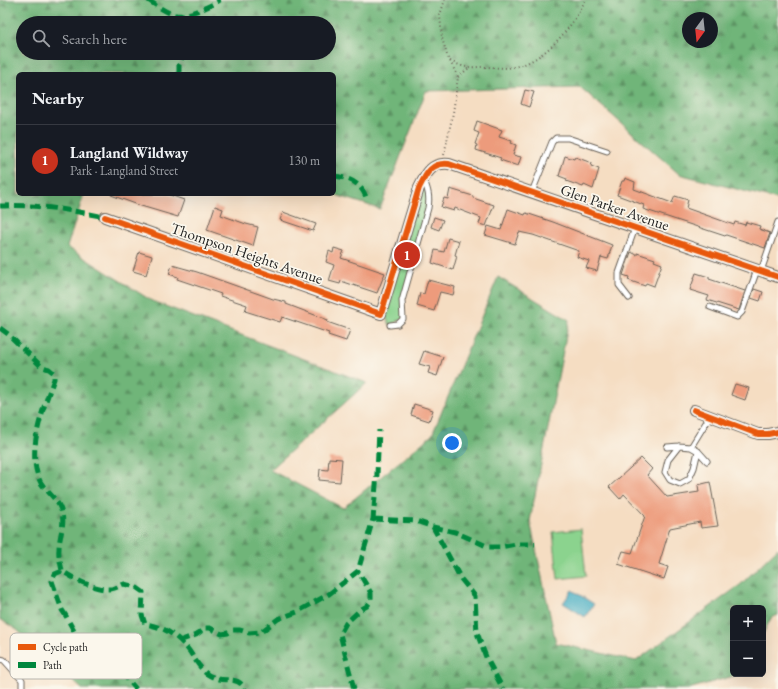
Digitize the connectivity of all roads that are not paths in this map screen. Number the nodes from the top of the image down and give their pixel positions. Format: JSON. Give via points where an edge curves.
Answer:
{"nodes":[{"id":1,"x":607,"y":151,"type":"dead end"},
{"id":2,"x":424,"y":179,"type":"junction"},
{"id":3,"x":532,"y":192,"type":"junction"},
{"id":4,"x":105,"y":217,"type":"dead end"},
{"id":5,"x":778,"y":222,"type":"edge"},
{"id":6,"x":635,"y":228,"type":"junction"},
{"id":7,"x":759,"y":271,"type":"junction"},
{"id":8,"x":778,"y":277,"type":"edge"},
{"id":9,"x":629,"y":298,"type":"dead end"},
{"id":10,"x":710,"y":308,"type":"dead end"},
{"id":11,"x":390,"y":325,"type":"dead end"},
{"id":12,"x":694,"y":410,"type":"dead end"},
{"id":13,"x":710,"y":415,"type":"junction"},
{"id":14,"x":778,"y":432,"type":"edge"},
{"id":15,"x":679,"y":446,"type":"junction"},
{"id":16,"x":667,"y":447,"type":"dead end"},
{"id":17,"x":692,"y":447,"type":"junction"},
{"id":18,"x":698,"y":451,"type":"junction"},
{"id":19,"x":707,"y":461,"type":"dead end"},
{"id":20,"x":0,"y":659,"type":"edge"},
{"id":21,"x":10,"y":667,"type":"edge"},
{"id":22,"x":21,"y":679,"type":"edge"},
{"id":23,"x":22,"y":689,"type":"edge"}],
"edges":[{"from":1,"to":3,"type":"lane","via":[[568,138],[556,138],[552,142]]},
{"from":2,"to":3,"type":"street","name":"Glen Parker Avenue","via":[[431,168],[443,160]]},
{"from":2,"to":4,"type":"street","name":"Thompson Heights Avenue","via":[[381,314]]},
{"from":2,"to":11,"type":"lane","via":[[430,199],[402,301],[403,319],[398,324]]},
{"from":3,"to":6,"type":"street","name":"Glen Parker Avenue"},
{"from":5,"to":7,"type":"lane"},
{"from":6,"to":7,"type":"street","name":"Glen Parker Avenue"},
{"from":6,"to":9,"type":"lane","via":[[619,273],[618,285]]},
{"from":7,"to":8,"type":"street","name":"Glen Parker Avenue"},
{"from":7,"to":10,"type":"lane","via":[[742,312],[737,317]]},
{"from":12,"to":13,"type":"street"},
{"from":13,"to":14,"type":"street","via":[[758,434]]},
{"from":13,"to":17,"type":"lane"},
{"from":15,"to":16,"type":"lane"},
{"from":15,"to":17,"type":"lane"},
{"from":15,"to":18,"type":"lane","via":[[668,460],[665,472],[670,480],[680,484],[689,479]]},
{"from":17,"to":18,"type":"lane"},
{"from":18,"to":19,"type":"lane"},
{"from":20,"to":21,"type":"lane"},
{"from":22,"to":23,"type":"lane"}]}
